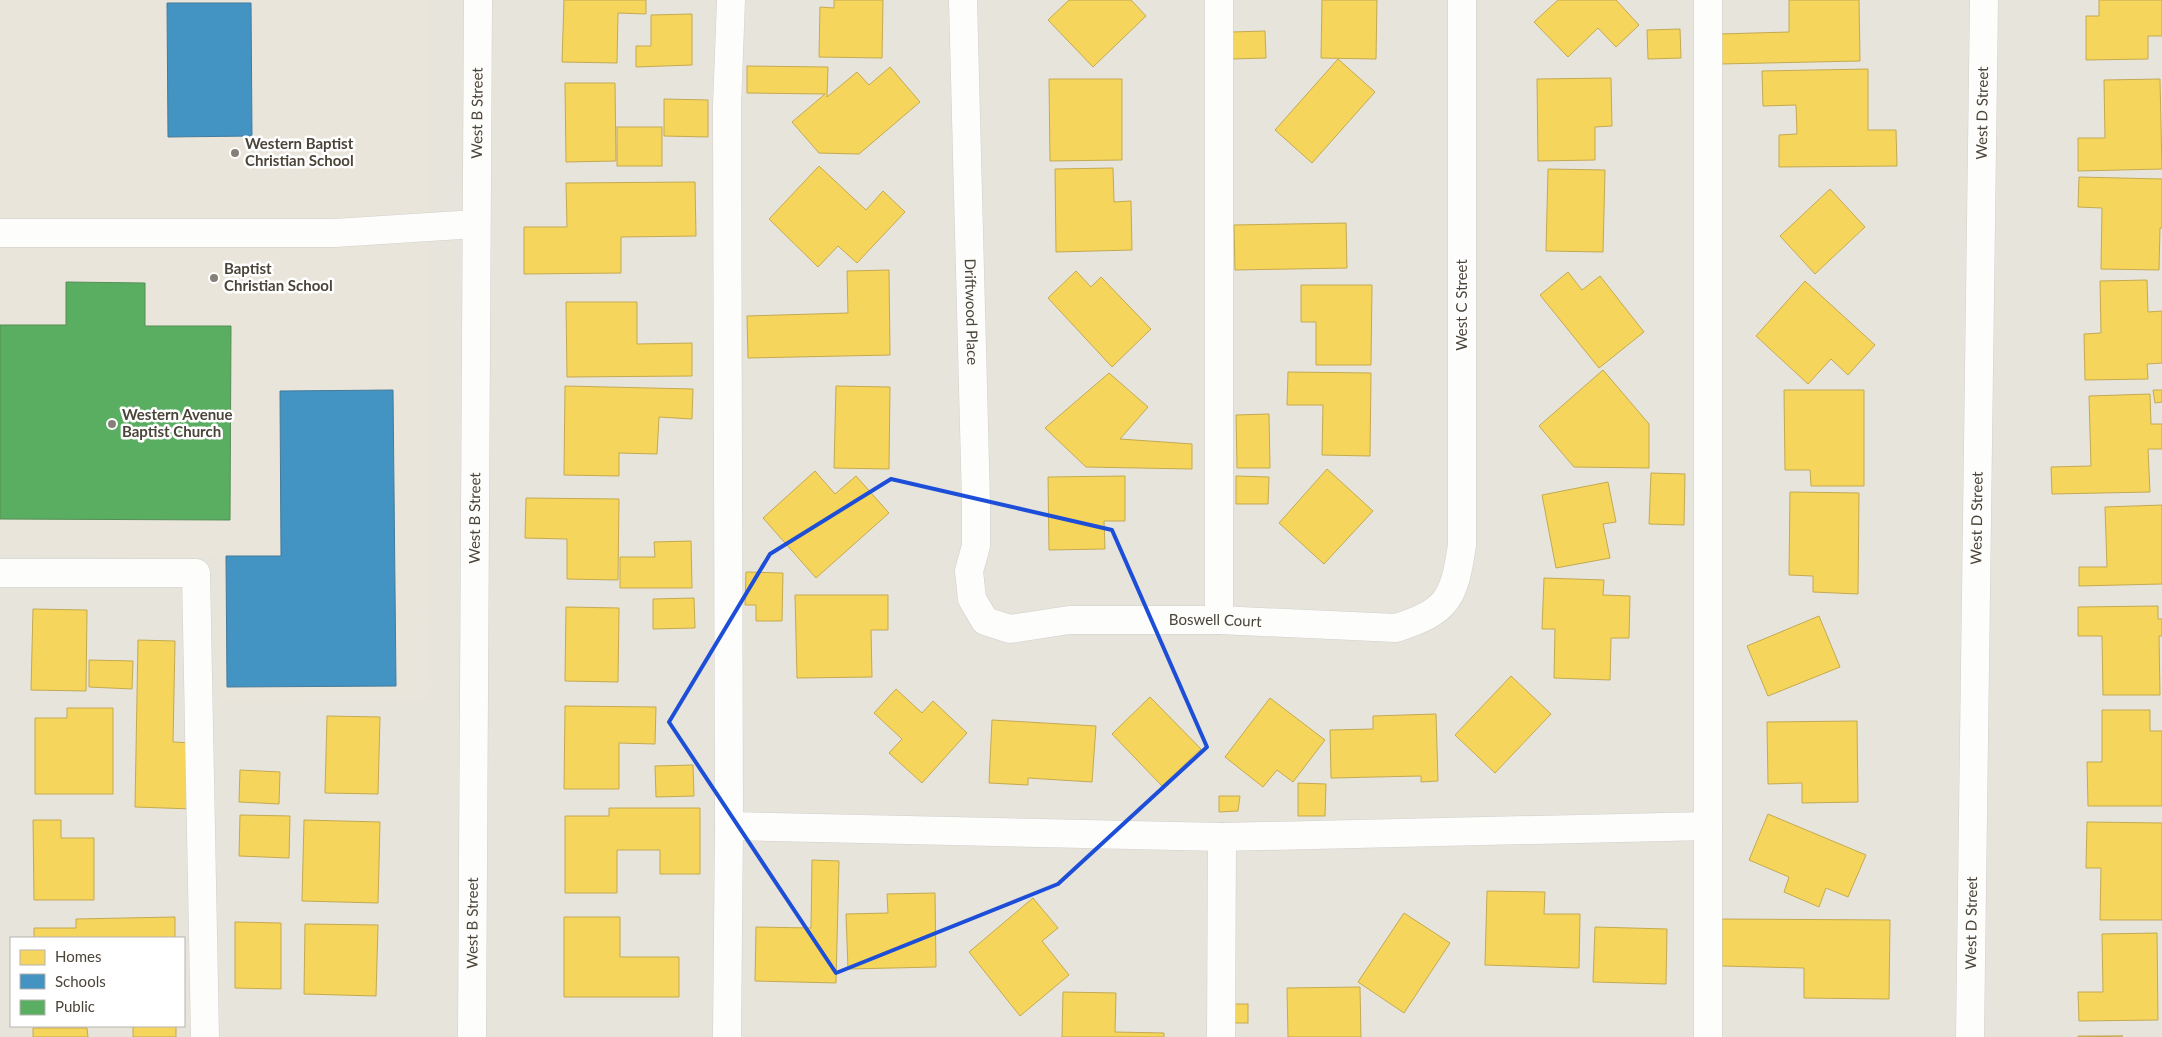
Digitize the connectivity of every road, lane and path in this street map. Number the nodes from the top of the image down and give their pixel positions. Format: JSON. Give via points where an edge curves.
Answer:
{"nodes":[{"id":1,"x":478,"y":0,"type":"edge"},
{"id":2,"x":731,"y":0,"type":"edge"},
{"id":3,"x":963,"y":0,"type":"edge"},
{"id":4,"x":1219,"y":0,"type":"edge"},
{"id":5,"x":1462,"y":0,"type":"edge"},
{"id":6,"x":1708,"y":0,"type":"edge"},
{"id":7,"x":1984,"y":0,"type":"edge"},
{"id":8,"x":476,"y":224,"type":"junction"},
{"id":9,"x":0,"y":233,"type":"edge"},
{"id":10,"x":0,"y":572,"type":"edge"},
{"id":11,"x":1442,"y":606,"type":"joint"},
{"id":12,"x":1219,"y":620,"type":"junction"},
{"id":13,"x":985,"y":621,"type":"joint"},
{"id":14,"x":730,"y":826,"type":"junction"},
{"id":15,"x":1708,"y":826,"type":"junction"},
{"id":16,"x":1222,"y":837,"type":"junction"},
{"id":17,"x":205,"y":1037,"type":"edge"},
{"id":18,"x":472,"y":1037,"type":"edge"},
{"id":19,"x":727,"y":1037,"type":"edge"},
{"id":20,"x":1221,"y":1037,"type":"edge"},
{"id":21,"x":1708,"y":1037,"type":"edge"},
{"id":22,"x":1970,"y":1037,"type":"edge"}],
"edges":[{"from":1,"to":8,"type":"street","name":"West B Street"},
{"from":2,"to":14,"type":"street","via":[[727,106]]},
{"from":3,"to":13,"type":"street","name":"Driftwood Place","via":[[976,503],[976,546],[969,571],[972,599]]},
{"from":4,"to":12,"type":"street"},
{"from":5,"to":11,"type":"street","name":"West C Street","via":[[1462,545],[1457,579]]},
{"from":6,"to":15,"type":"street"},
{"from":7,"to":22,"type":"street","name":"West D Street"},
{"from":8,"to":9,"type":"street","via":[[335,233]]},
{"from":8,"to":18,"type":"street","name":"West B Street"},
{"from":10,"to":17,"type":"street","via":[[196,572]]},
{"from":11,"to":12,"type":"street","name":"Boswell Court","via":[[1422,619],[1396,628]]},
{"from":12,"to":13,"type":"street","name":"Boswell Court","via":[[1070,620],[1010,629]]},
{"from":14,"to":16,"type":"street"},
{"from":14,"to":19,"type":"street"},
{"from":15,"to":16,"type":"street"},
{"from":15,"to":21,"type":"street"},
{"from":16,"to":20,"type":"street"}]}
